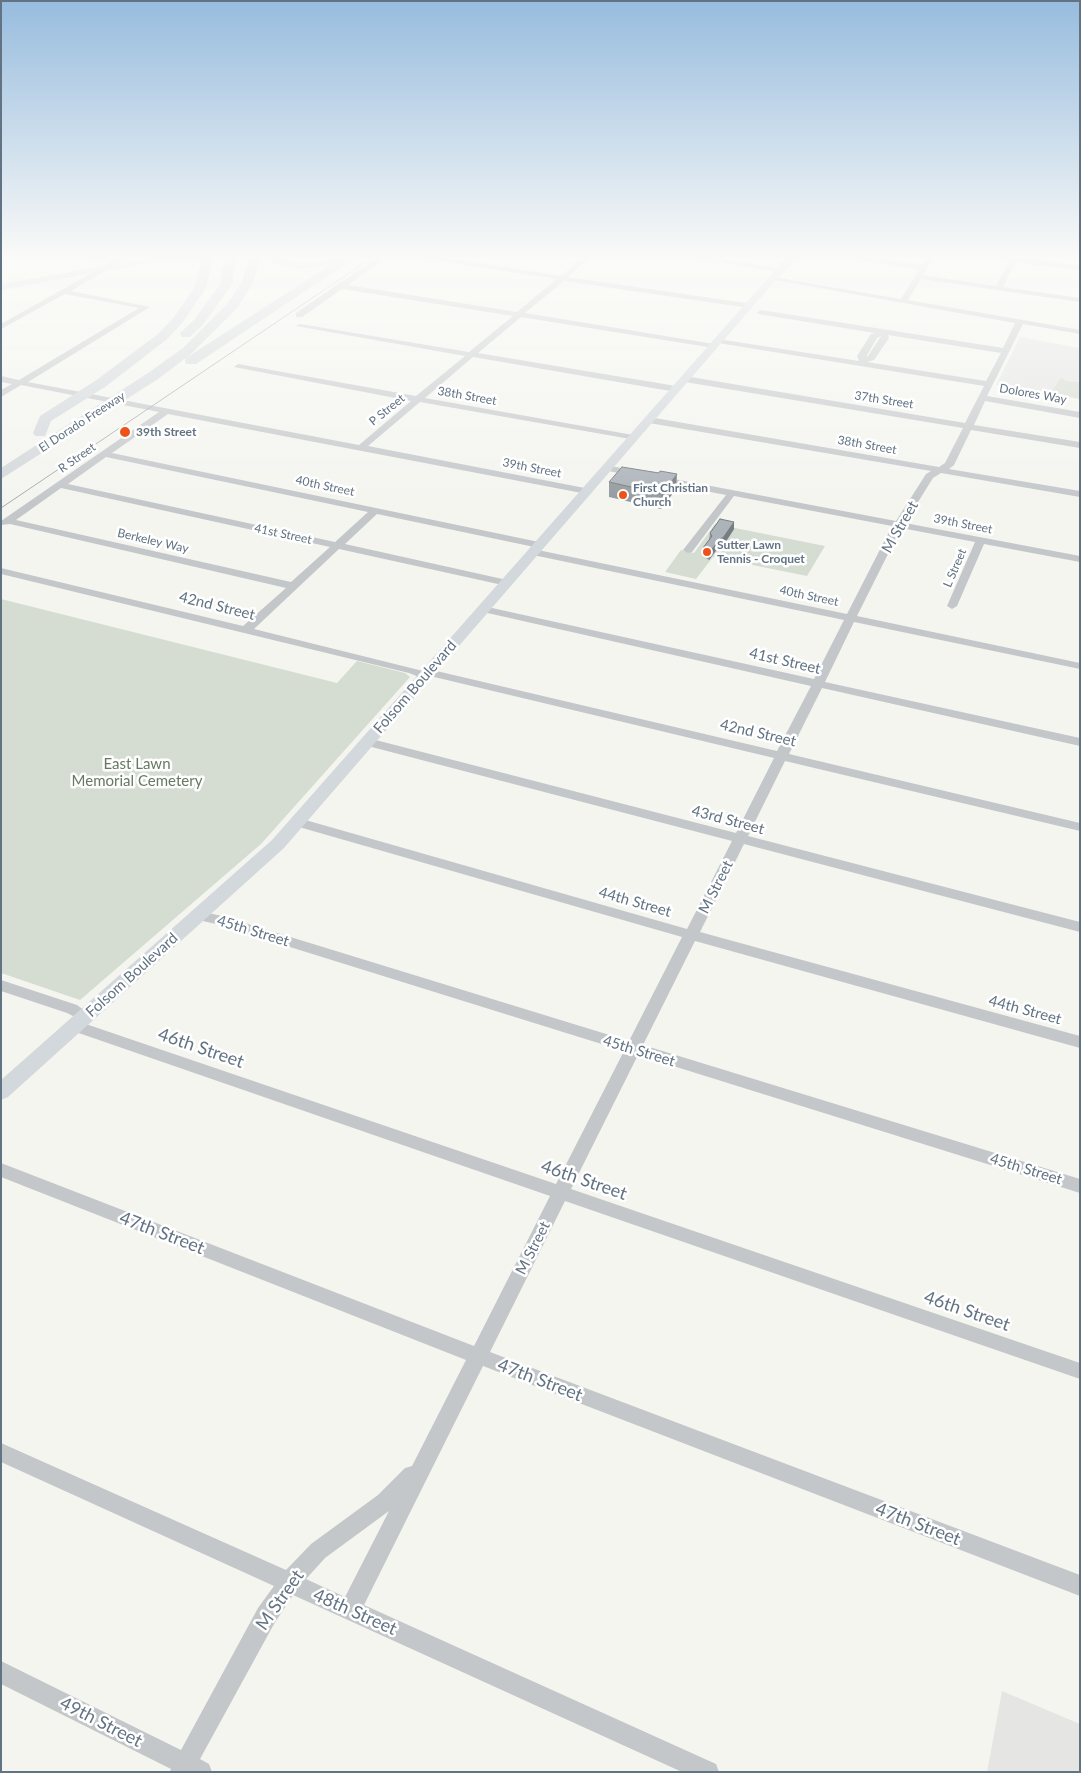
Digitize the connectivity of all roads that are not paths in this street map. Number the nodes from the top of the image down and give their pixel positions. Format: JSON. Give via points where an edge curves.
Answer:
{"nodes":[{"id":1,"x":95,"y":338,"type":"edge"},
{"id":2,"x":161,"y":338,"type":"edge"},
{"id":3,"x":181,"y":338,"type":"edge"},
{"id":4,"x":202,"y":338,"type":"edge"},
{"id":5,"x":227,"y":338,"type":"edge"},
{"id":6,"x":370,"y":338,"type":"edge"},
{"id":7,"x":494,"y":338,"type":"edge"},
{"id":8,"x":674,"y":338,"type":"edge"},
{"id":9,"x":722,"y":338,"type":"edge"},
{"id":10,"x":885,"y":338,"type":"edge"},
{"id":11,"x":922,"y":338,"type":"edge"},
{"id":12,"x":1012,"y":338,"type":"edge"},
{"id":13,"x":716,"y":344,"type":"junction"},
{"id":14,"x":1005,"y":351,"type":"junction"},
{"id":15,"x":473,"y":355,"type":"junction"},
{"id":16,"x":863,"y":362,"type":"junction"},
{"id":17,"x":238,"y":367,"type":"dead end"},
{"id":18,"x":1,"y":379,"type":"edge"},
{"id":19,"x":685,"y":379,"type":"junction"},
{"id":20,"x":19,"y":383,"type":"junction"},
{"id":21,"x":989,"y":384,"type":"junction"},
{"id":22,"x":676,"y":389,"type":"junction"},
{"id":23,"x":99,"y":390,"type":"junction"},
{"id":24,"x":1,"y":394,"type":"edge"},
{"id":25,"x":126,"y":396,"type":"junction"},
{"id":26,"x":982,"y":398,"type":"junction"},
{"id":27,"x":420,"y":400,"type":"junction"},
{"id":28,"x":166,"y":411,"type":"junction"},
{"id":29,"x":1080,"y":415,"type":"edge"},
{"id":30,"x":649,"y":420,"type":"junction"},
{"id":31,"x":968,"y":426,"type":"junction"},
{"id":32,"x":633,"y":438,"type":"junction"},
{"id":33,"x":1080,"y":445,"type":"edge"},
{"id":34,"x":360,"y":448,"type":"junction"},
{"id":35,"x":9,"y":453,"type":"dead end"},
{"id":36,"x":105,"y":454,"type":"junction"},
{"id":37,"x":607,"y":468,"type":"junction"},
{"id":38,"x":938,"y":470,"type":"junction"},
{"id":39,"x":1,"y":475,"type":"edge"},
{"id":40,"x":60,"y":485,"type":"junction"},
{"id":41,"x":587,"y":491,"type":"junction"},
{"id":42,"x":732,"y":493,"type":"junction"},
{"id":43,"x":1080,"y":494,"type":"edge"},
{"id":44,"x":374,"y":511,"type":"junction"},
{"id":45,"x":5,"y":523,"type":"edge"},
{"id":46,"x":898,"y":525,"type":"junction"},
{"id":47,"x":980,"y":540,"type":"junction"},
{"id":48,"x":336,"y":546,"type":"junction"},
{"id":49,"x":536,"y":549,"type":"junction"},
{"id":50,"x":688,"y":550,"type":"dead end"},
{"id":51,"x":1080,"y":559,"type":"edge"},
{"id":52,"x":1,"y":571,"type":"edge"},
{"id":53,"x":507,"y":583,"type":"junction"},
{"id":54,"x":293,"y":586,"type":"junction"},
{"id":55,"x":952,"y":606,"type":"dead end"},
{"id":56,"x":483,"y":609,"type":"junction"},
{"id":57,"x":852,"y":619,"type":"junction"},
{"id":58,"x":246,"y":630,"type":"junction"},
{"id":59,"x":1080,"y":666,"type":"edge"},
{"id":60,"x":426,"y":674,"type":"junction"},
{"id":61,"x":820,"y":684,"type":"junction"},
{"id":62,"x":368,"y":742,"type":"junction"},
{"id":63,"x":1080,"y":742,"type":"edge"},
{"id":64,"x":783,"y":756,"type":"junction"},
{"id":65,"x":297,"y":822,"type":"junction"},
{"id":66,"x":1080,"y":827,"type":"edge"},
{"id":67,"x":740,"y":840,"type":"junction"},
{"id":68,"x":199,"y":916,"type":"junction"},
{"id":69,"x":1080,"y":927,"type":"edge"},
{"id":70,"x":692,"y":935,"type":"junction"},
{"id":71,"x":1,"y":985,"type":"edge"},
{"id":72,"x":80,"y":1021,"type":"junction"},
{"id":73,"x":1080,"y":1042,"type":"edge"},
{"id":74,"x":634,"y":1049,"type":"junction"},
{"id":75,"x":1,"y":1092,"type":"edge"},
{"id":76,"x":1,"y":1170,"type":"edge"},
{"id":77,"x":1080,"y":1186,"type":"edge"},
{"id":78,"x":561,"y":1193,"type":"junction"},
{"id":79,"x":478,"y":1356,"type":"junction"},
{"id":80,"x":1080,"y":1371,"type":"edge"},
{"id":81,"x":1,"y":1452,"type":"edge"},
{"id":82,"x":423,"y":1464,"type":"junction"},
{"id":83,"x":289,"y":1582,"type":"junction"},
{"id":84,"x":1080,"y":1586,"type":"edge"},
{"id":85,"x":350,"y":1610,"type":"junction"},
{"id":86,"x":1,"y":1672,"type":"edge"},
{"id":87,"x":189,"y":1769,"type":"edge"},
{"id":88,"x":708,"y":1772,"type":"edge"}],
"edges":[{"from":1,"to":20,"type":"street"},
{"from":2,"to":23,"type":"highway"},
{"from":3,"to":23,"type":"highway","name":"El Dorado Freeway"},
{"from":4,"to":25,"type":"highway","name":"El Dorado Freeway"},
{"from":5,"to":25,"type":"highway","via":[[182,367]]},
{"from":6,"to":15,"type":"street"},
{"from":7,"to":15,"type":"street","name":"P Street"},
{"from":8,"to":13,"type":"street"},
{"from":9,"to":13,"type":"main road","name":"Folsom Boulevard"},
{"from":10,"to":16,"type":"street","via":[[871,358]]},
{"from":11,"to":14,"type":"street"},
{"from":12,"to":14,"type":"street","name":"M Street"},
{"from":13,"to":16,"type":"street"},
{"from":13,"to":19,"type":"main road","name":"Folsom Boulevard"},
{"from":14,"to":21,"type":"street","name":"M Street"},
{"from":15,"to":22,"type":"street"},
{"from":15,"to":27,"type":"street","name":"P Street"},
{"from":16,"to":21,"type":"street"},
{"from":17,"to":27,"type":"street","name":"38th Street"},
{"from":18,"to":20,"type":"street","name":"39th Street"},
{"from":19,"to":22,"type":"main road","name":"Folsom Boulevard"},
{"from":19,"to":31,"type":"street","name":"37th Street"},
{"from":20,"to":24,"type":"street"},
{"from":20,"to":28,"type":"street","name":"39th Street"},
{"from":21,"to":26,"type":"street","name":"M Street"},
{"from":22,"to":30,"type":"main road","name":"Folsom Boulevard"},
{"from":23,"to":35,"type":"highway","name":"El Dorado Freeway"},
{"from":25,"to":39,"type":"highway","name":"El Dorado Freeway"},
{"from":26,"to":29,"type":"street","name":"Dolores Way"},
{"from":26,"to":31,"type":"street","name":"M Street"},
{"from":27,"to":32,"type":"street","name":"38th Street"},
{"from":27,"to":34,"type":"street","name":"P Street"},
{"from":28,"to":34,"type":"street","name":"39th Street"},
{"from":28,"to":36,"type":"street","name":"R Street"},
{"from":30,"to":32,"type":"main road","name":"Folsom Boulevard"},
{"from":30,"to":38,"type":"street","name":"38th Street"},
{"from":31,"to":33,"type":"street","name":"37th Street"},
{"from":31,"to":38,"type":"street","name":"M Street","via":[[949,465]]},
{"from":32,"to":37,"type":"main road","name":"Folsom Boulevard"},
{"from":34,"to":41,"type":"street","name":"39th Street"},
{"from":36,"to":40,"type":"street","name":"R Street"},
{"from":36,"to":44,"type":"street","name":"40th Street"},
{"from":37,"to":41,"type":"main road","name":"Folsom Boulevard"},
{"from":37,"to":42,"type":"street","name":"39th Street"},
{"from":38,"to":43,"type":"street","name":"38th Street"},
{"from":38,"to":46,"type":"street","name":"M Street","via":[[929,476]]},
{"from":40,"to":45,"type":"street","name":"R Street"},
{"from":40,"to":48,"type":"street","name":"41st Street"},
{"from":41,"to":49,"type":"main road","name":"Folsom Boulevard"},
{"from":42,"to":46,"type":"street","name":"39th Street"},
{"from":42,"to":50,"type":"street"},
{"from":44,"to":48,"type":"street"},
{"from":44,"to":49,"type":"street","name":"40th Street"},
{"from":45,"to":54,"type":"street","name":"Berkeley Way"},
{"from":46,"to":47,"type":"street","name":"39th Street"},
{"from":46,"to":57,"type":"street","name":"M Street"},
{"from":47,"to":51,"type":"street","name":"39th Street"},
{"from":47,"to":55,"type":"street","name":"L Street"},
{"from":48,"to":53,"type":"street","name":"41st Street"},
{"from":48,"to":54,"type":"street"},
{"from":49,"to":53,"type":"main road","name":"Folsom Boulevard"},
{"from":49,"to":57,"type":"street","name":"40th Street"},
{"from":52,"to":58,"type":"street","name":"42nd Street"},
{"from":53,"to":56,"type":"main road","name":"Folsom Boulevard"},
{"from":54,"to":58,"type":"street"},
{"from":56,"to":60,"type":"main road","name":"Folsom Boulevard"},
{"from":56,"to":61,"type":"street","name":"41st Street"},
{"from":57,"to":59,"type":"street","name":"40th Street"},
{"from":57,"to":61,"type":"street","name":"M Street"},
{"from":58,"to":60,"type":"street","name":"42nd Street"},
{"from":60,"to":62,"type":"main road","name":"Folsom Boulevard"},
{"from":60,"to":64,"type":"street","name":"42nd Street"},
{"from":61,"to":63,"type":"street","name":"41st Street"},
{"from":61,"to":64,"type":"street","name":"M Street"},
{"from":62,"to":65,"type":"main road","name":"Folsom Boulevard"},
{"from":62,"to":67,"type":"street","name":"43rd Street"},
{"from":64,"to":66,"type":"street","name":"42nd Street"},
{"from":64,"to":67,"type":"street","name":"M Street"},
{"from":65,"to":68,"type":"main road","name":"Folsom Boulevard","via":[[263,859]]},
{"from":65,"to":70,"type":"street","name":"44th Street"},
{"from":67,"to":69,"type":"street","name":"43rd Street"},
{"from":67,"to":70,"type":"street","name":"M Street"},
{"from":68,"to":72,"type":"main road","name":"Folsom Boulevard"},
{"from":68,"to":74,"type":"street","name":"45th Street"},
{"from":70,"to":73,"type":"street","name":"44th Street"},
{"from":70,"to":74,"type":"street","name":"M Street"},
{"from":71,"to":72,"type":"street","name":"46th Street","via":[[72,1009]]},
{"from":72,"to":75,"type":"main road","name":"Folsom Boulevard"},
{"from":72,"to":78,"type":"street","name":"46th Street"},
{"from":74,"to":77,"type":"street","name":"45th Street"},
{"from":74,"to":78,"type":"street","name":"M Street"},
{"from":76,"to":79,"type":"street","name":"47th Street"},
{"from":78,"to":79,"type":"street","name":"M Street"},
{"from":78,"to":80,"type":"street","name":"46th Street"},
{"from":79,"to":82,"type":"street","name":"M Street"},
{"from":79,"to":84,"type":"street","name":"47th Street"},
{"from":81,"to":83,"type":"street","name":"48th Street"},
{"from":82,"to":83,"type":"street","name":"M Street","via":[[385,1502],[318,1551]]},
{"from":82,"to":85,"type":"street","name":"M Street"},
{"from":83,"to":85,"type":"street","name":"48th Street"},
{"from":83,"to":87,"type":"street","name":"M Street","via":[[266,1616]]},
{"from":85,"to":88,"type":"street","name":"48th Street"},
{"from":86,"to":87,"type":"street","name":"49th Street"}]}
